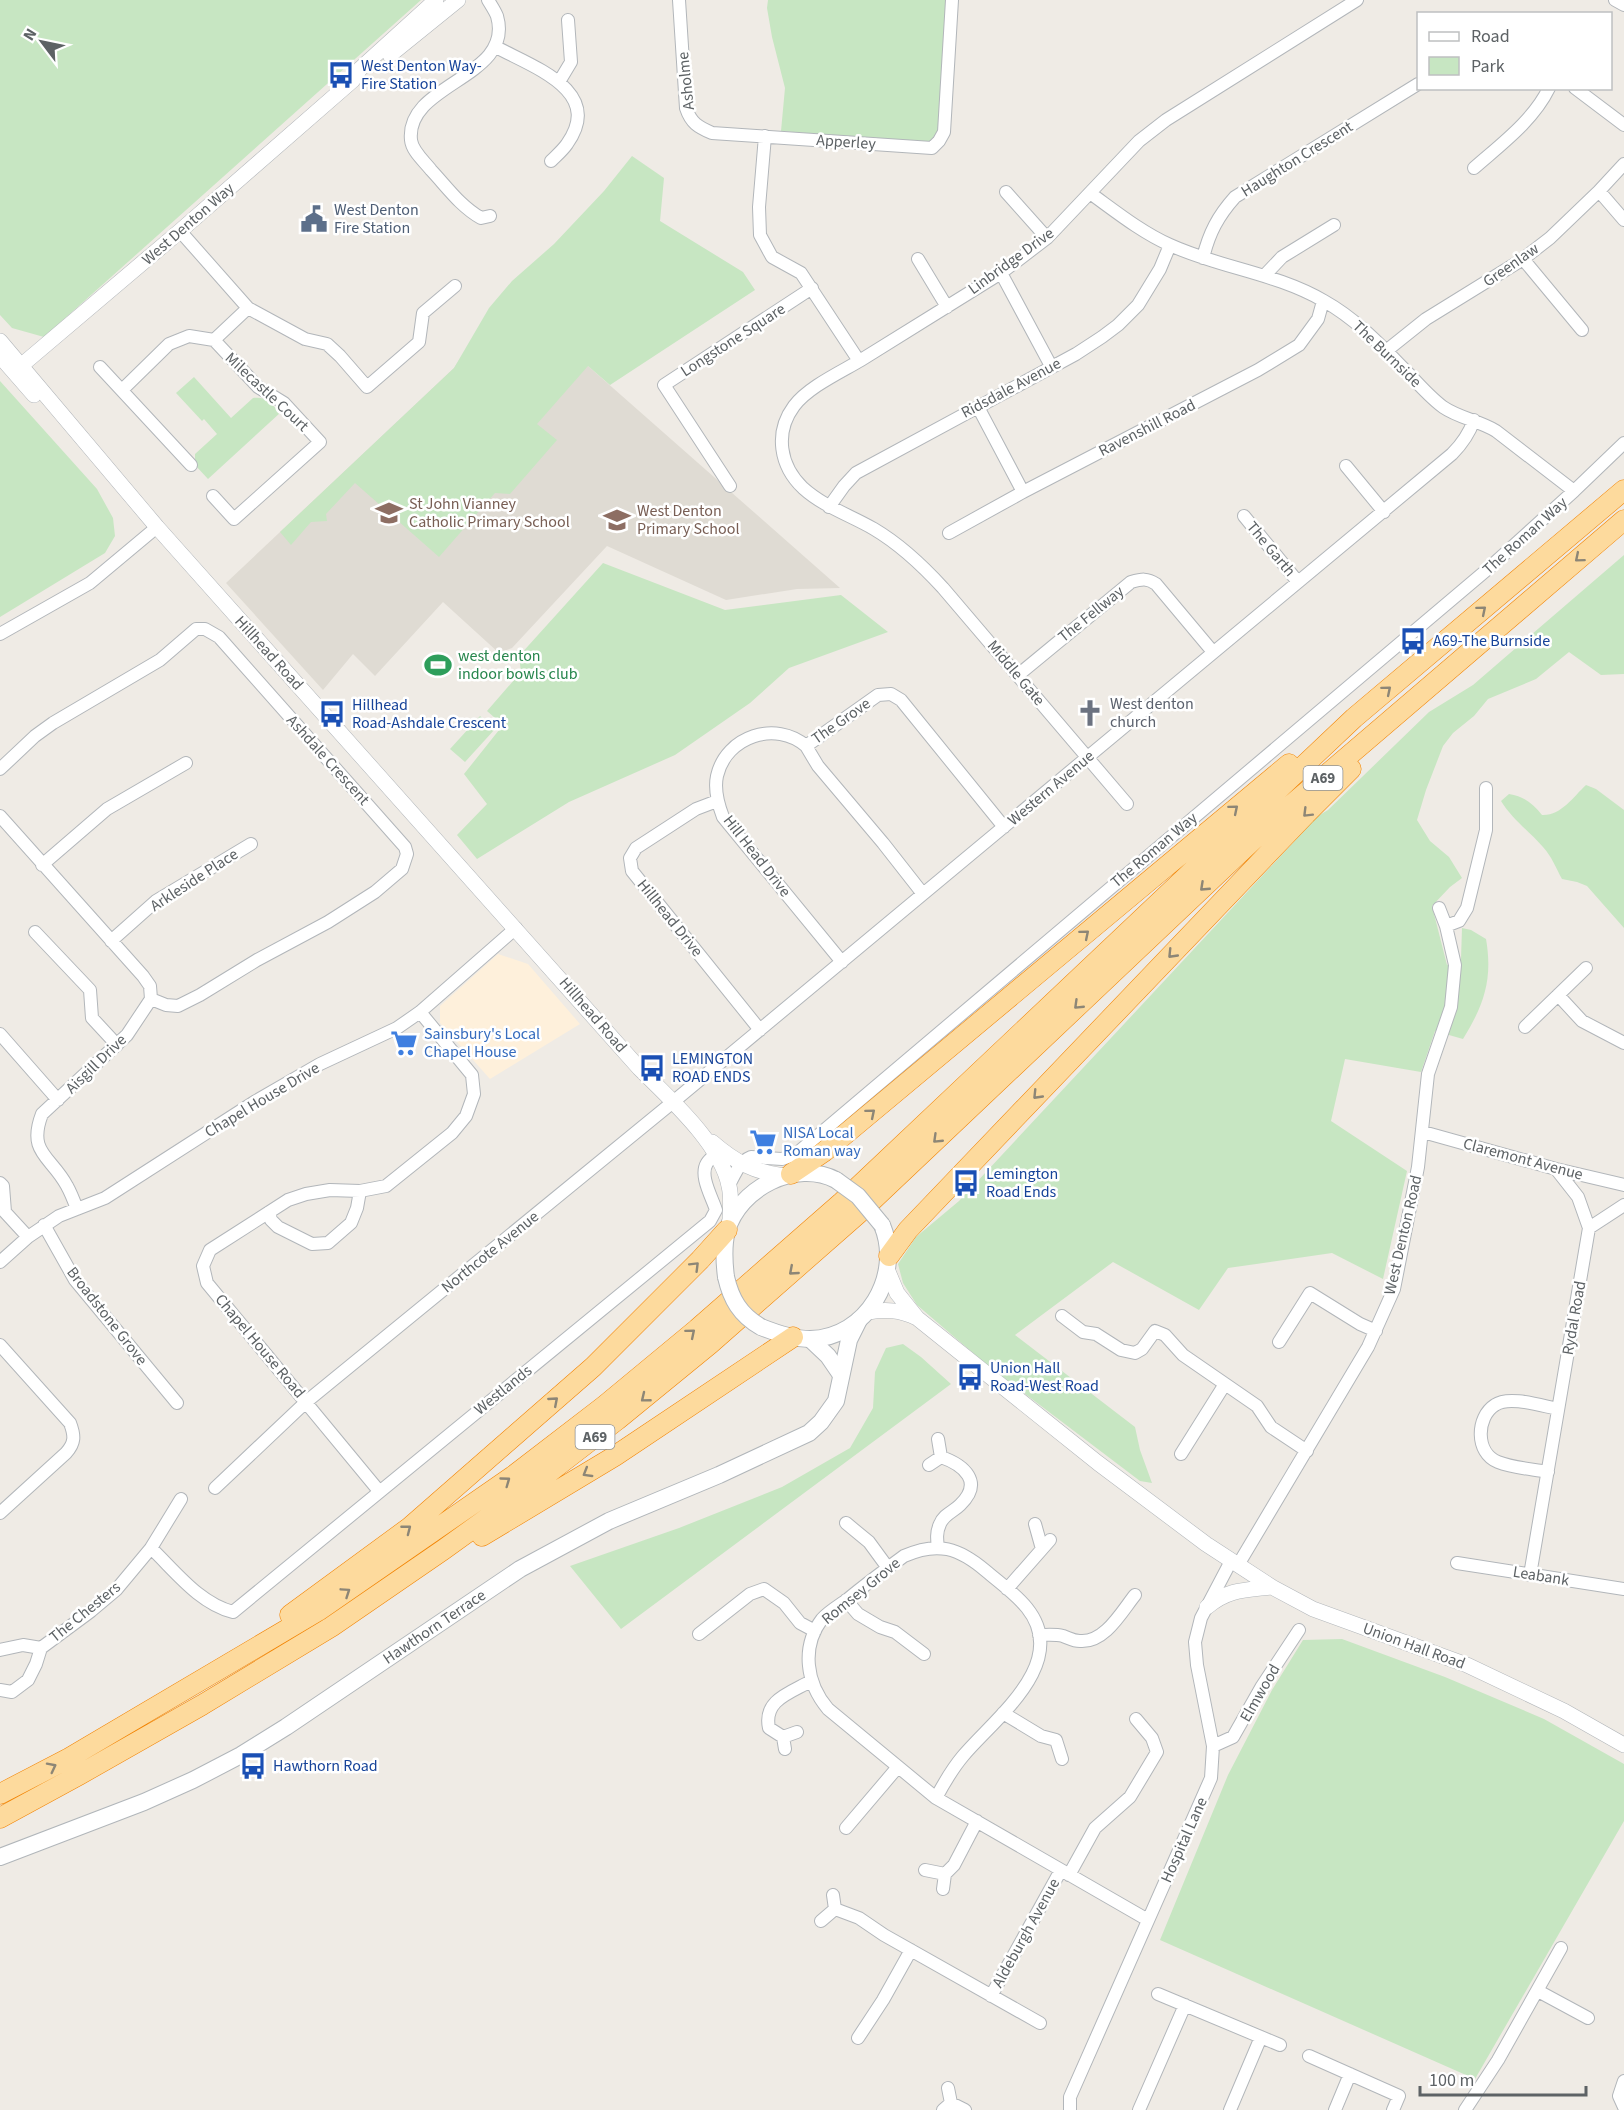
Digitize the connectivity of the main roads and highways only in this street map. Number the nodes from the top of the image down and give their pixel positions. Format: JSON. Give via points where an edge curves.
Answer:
{"nodes":[{"id":1,"x":1624,"y":490,"type":"edge"},
{"id":2,"x":1624,"y":520,"type":"edge"},
{"id":3,"x":1532,"y":598,"type":"junction"},
{"id":4,"x":1354,"y":718,"type":"junction"},
{"id":5,"x":788,"y":1175,"type":"junction"},
{"id":6,"x":729,"y":1227,"type":"junction"},
{"id":7,"x":888,"y":1262,"type":"junction"},
{"id":8,"x":863,"y":1316,"type":"junction"},
{"id":9,"x":802,"y":1338,"type":"junction"},
{"id":10,"x":841,"y":1375,"type":"junction"},
{"id":11,"x":331,"y":1627,"type":"junction"},
{"id":12,"x":191,"y":1688,"type":"junction"},
{"id":13,"x":0,"y":1794,"type":"edge"},
{"id":14,"x":0,"y":1818,"type":"edge"},
{"id":15,"x":0,"y":1857,"type":"edge"}],
"edges":[{"from":4,"to":1,"type":"highway","number":"A69","one_way":true},
{"from":2,"to":3,"type":"highway","number":"A69","one_way":true},
{"from":3,"to":7,"type":"highway","one_way":true,"via":[[1298,822],[908,1230]]},
{"from":3,"to":11,"type":"highway","number":"A69","one_way":true,"via":[[1284,811],[859,1214],[710,1344],[525,1491]]},
{"from":5,"to":4,"type":"highway","one_way":true,"via":[[825,1151],[1296,758]]},
{"from":12,"to":4,"type":"highway","number":"A69","one_way":true,"via":[[318,1611],[430,1535],[604,1406],[697,1329],[842,1202]]},
{"from":5,"to":6,"type":"main road","via":[[757,1189]]},
{"from":5,"to":7,"type":"main road","bridge":true,"via":[[813,1173],[836,1180],[863,1202],[882,1225],[888,1243]]},
{"from":6,"to":9,"type":"main road","bridge":true,"via":[[724,1245],[726,1277],[735,1304],[761,1327]]},
{"from":12,"to":6,"type":"highway","one_way":true,"via":[[410,1527],[593,1367]]},
{"from":7,"to":8,"type":"main road","via":[[881,1292]]},
{"from":8,"to":9,"type":"main road","via":[[837,1333]]},
{"from":8,"to":10,"type":"main road","name":"Hawthorn Terrace","via":[[849,1340]]},
{"from":9,"to":10,"type":"main road","via":[[828,1356]]},
{"from":9,"to":11,"type":"highway","one_way":true},
{"from":10,"to":15,"type":"main road","name":"Hawthorn Terrace","via":[[836,1401],[809,1433],[609,1521],[520,1569],[241,1755],[144,1802]]},
{"from":11,"to":14,"type":"highway","number":"A69","via":[[202,1705]]},
{"from":13,"to":12,"type":"highway","number":"A69","one_way":true}]}
